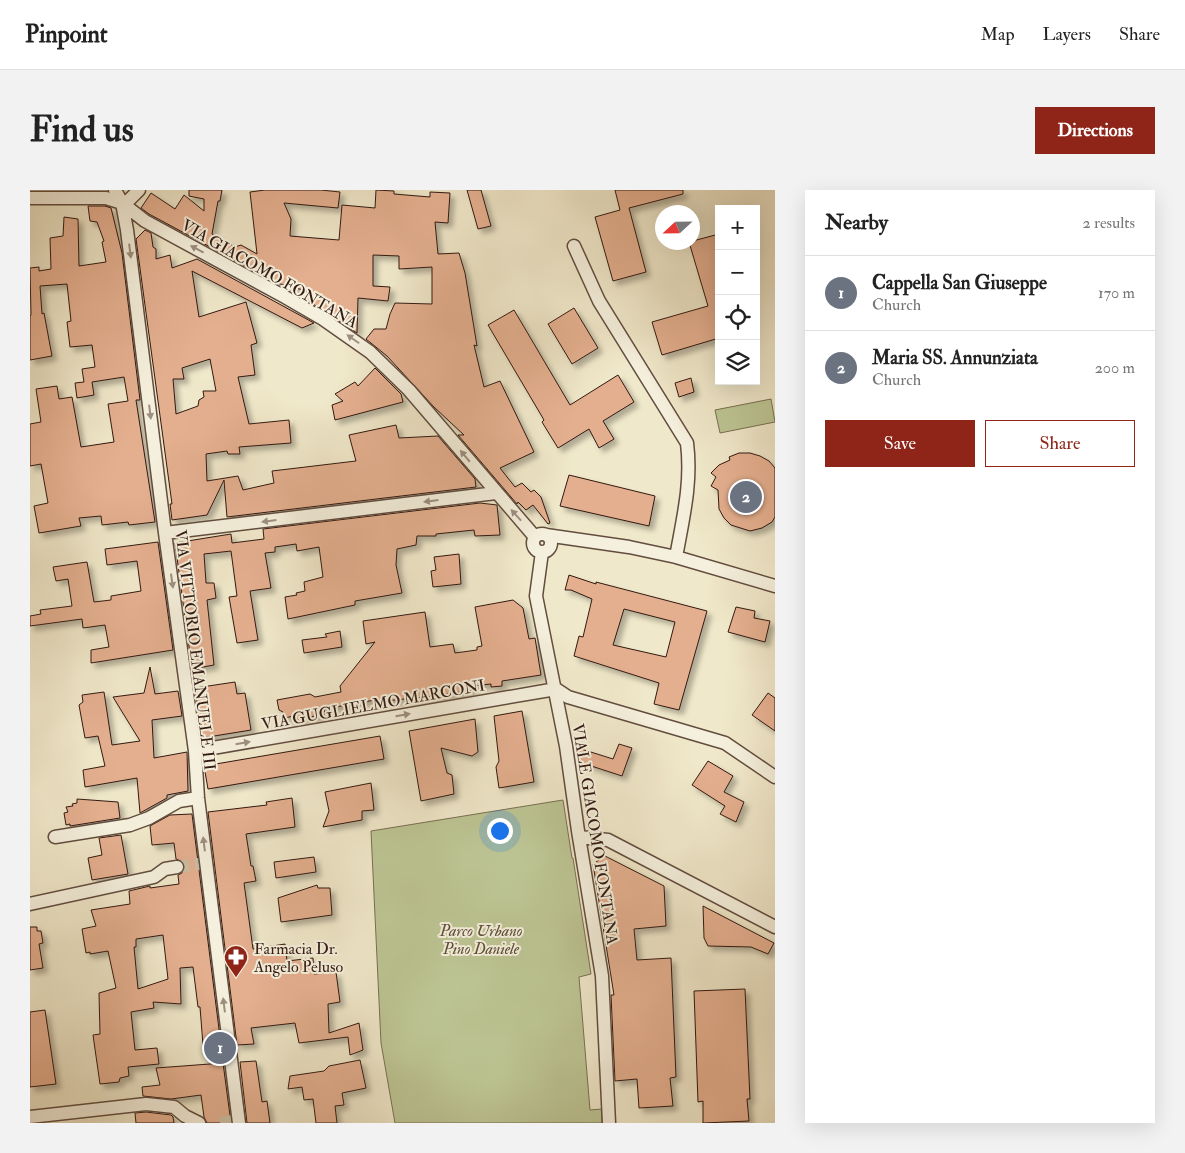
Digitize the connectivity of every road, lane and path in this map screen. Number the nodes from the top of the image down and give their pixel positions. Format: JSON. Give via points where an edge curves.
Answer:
{"nodes":[{"id":1,"x":114,"y":190,"type":"edge"},
{"id":2,"x":139,"y":190,"type":"edge"},
{"id":3,"x":30,"y":198,"type":"edge"},
{"id":4,"x":122,"y":203,"type":"junction"},
{"id":5,"x":574,"y":246,"type":"dead end"},
{"id":6,"x":496,"y":493,"type":"junction"},
{"id":7,"x":165,"y":533,"type":"junction"},
{"id":8,"x":541,"y":536,"type":"junction"},
{"id":9,"x":676,"y":557,"type":"junction"},
{"id":10,"x":775,"y":586,"type":"edge"},
{"id":11,"x":556,"y":690,"type":"junction"},
{"id":12,"x":195,"y":751,"type":"junction"},
{"id":13,"x":775,"y":777,"type":"edge"},
{"id":14,"x":198,"y":798,"type":"junction"},
{"id":15,"x":55,"y":837,"type":"dead end"},
{"id":16,"x":579,"y":837,"type":"junction"},
{"id":17,"x":177,"y":867,"type":"tunnel mouth"},
{"id":18,"x":30,"y":904,"type":"edge"},
{"id":19,"x":775,"y":927,"type":"edge"},
{"id":20,"x":30,"y":1117,"type":"edge"},
{"id":21,"x":237,"y":1121,"type":"edge"},
{"id":22,"x":199,"y":1123,"type":"edge"},
{"id":23,"x":609,"y":1123,"type":"edge"}],
"edges":[{"from":1,"to":4,"type":"street"},
{"from":2,"to":4,"type":"street"},
{"from":3,"to":4,"type":"street","via":[[106,198]]},
{"from":6,"to":4,"type":"street","name":"VIA GIACOMO FONTANA","one_way":true,"via":[[410,390],[370,352],[323,319],[145,221]]},
{"from":4,"to":7,"type":"street","name":"VIA VITTORIO EMANUELE III","one_way":true},
{"from":5,"to":9,"type":"street","via":[[599,301],[687,443],[689,484]]},
{"from":6,"to":7,"type":"street","one_way":true},
{"from":8,"to":6,"type":"street","name":"VIA GIACOMO FONTANA","one_way":true},
{"from":7,"to":12,"type":"street","name":"VIA VITTORIO EMANUELE III","one_way":true},
{"from":8,"to":9,"type":"street","via":[[628,547]]},
{"from":8,"to":11,"type":"street","name":"VIALE GIACOMO FONTANA","via":[[533,542],[534,548],[542,552],[536,596]]},
{"from":9,"to":10,"type":"street"},
{"from":12,"to":11,"type":"street","name":"VIA GUGLIELMO MARCONI","one_way":true},
{"from":11,"to":13,"type":"street","via":[[568,697],[725,743]]},
{"from":11,"to":16,"type":"street","name":"VIALE GIACOMO FONTANA"},
{"from":12,"to":14,"type":"street","name":"VIA VITTORIO EMANUELE III"},
{"from":14,"to":15,"type":"street","via":[[179,801],[130,825]]},
{"from":21,"to":14,"type":"street","name":"VIA VITTORIO EMANUELE III","one_way":true,"via":[[203,864]]},
{"from":16,"to":19,"type":"street","via":[[608,840]]},
{"from":16,"to":23,"type":"street","name":"VIALE GIACOMO FONTANA","via":[[602,976]]},
{"from":17,"to":18,"type":"street","via":[[165,869],[154,877]]},
{"from":20,"to":22,"type":"street","via":[[146,1104],[174,1107]]}]}
